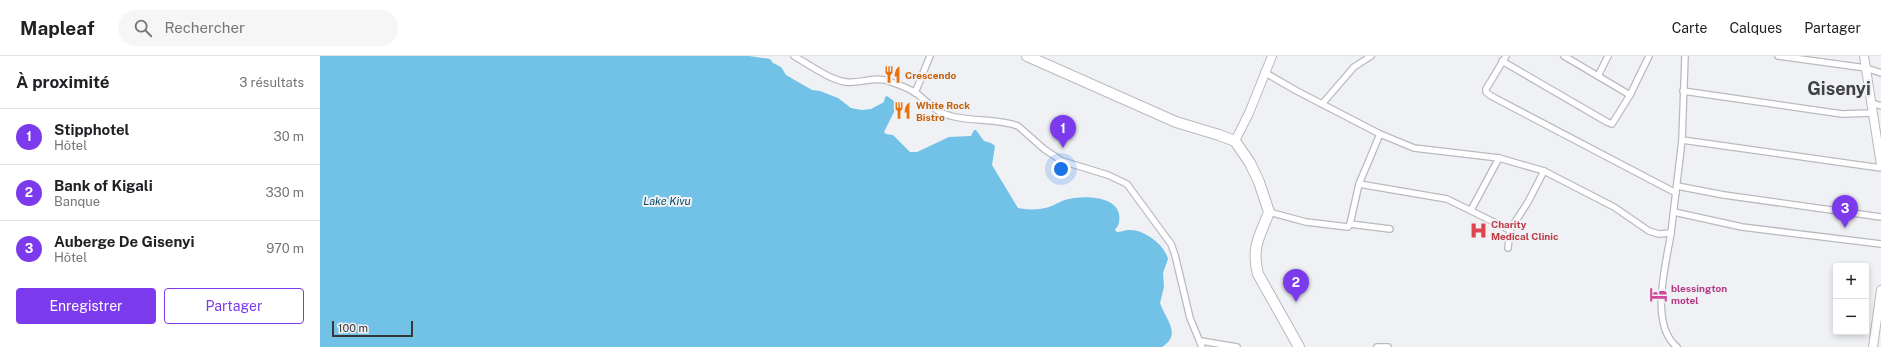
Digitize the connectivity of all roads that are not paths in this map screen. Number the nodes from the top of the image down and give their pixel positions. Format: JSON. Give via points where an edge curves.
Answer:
{"nodes":[{"id":1,"x":794,"y":56,"type":"edge"},
{"id":2,"x":930,"y":56,"type":"edge"},
{"id":3,"x":1027,"y":56,"type":"edge"},
{"id":4,"x":1272,"y":56,"type":"edge"},
{"id":5,"x":1371,"y":56,"type":"edge"},
{"id":6,"x":1506,"y":56,"type":"edge"},
{"id":7,"x":1564,"y":56,"type":"edge"},
{"id":8,"x":1608,"y":56,"type":"edge"},
{"id":9,"x":1649,"y":56,"type":"edge"},
{"id":10,"x":1685,"y":56,"type":"edge"},
{"id":11,"x":1778,"y":56,"type":"edge"},
{"id":12,"x":1864,"y":56,"type":"edge"},
{"id":13,"x":1502,"y":61,"type":"junction"},
{"id":14,"x":1866,"y":68,"type":"junction"},
{"id":15,"x":1264,"y":72,"type":"junction"},
{"id":16,"x":1881,"y":73,"type":"edge"},
{"id":17,"x":1598,"y":76,"type":"junction"},
{"id":18,"x":1683,"y":91,"type":"junction"},
{"id":19,"x":915,"y":93,"type":"junction"},
{"id":20,"x":1630,"y":95,"type":"junction"},
{"id":21,"x":1872,"y":103,"type":"junction"},
{"id":22,"x":1322,"y":104,"type":"junction"},
{"id":23,"x":1881,"y":106,"type":"edge"},
{"id":24,"x":1873,"y":113,"type":"junction"},
{"id":25,"x":1380,"y":134,"type":"junction"},
{"id":26,"x":1682,"y":140,"type":"junction"},
{"id":27,"x":1235,"y":141,"type":"junction"},
{"id":28,"x":1499,"y":158,"type":"junction"},
{"id":29,"x":1881,"y":159,"type":"edge"},
{"id":30,"x":1881,"y":168,"type":"edge"},
{"id":31,"x":1544,"y":171,"type":"junction"},
{"id":32,"x":1359,"y":184,"type":"junction"},
{"id":33,"x":1677,"y":186,"type":"junction"},
{"id":34,"x":1676,"y":192,"type":"junction"},
{"id":35,"x":1471,"y":210,"type":"junction"},
{"id":36,"x":1269,"y":212,"type":"junction"},
{"id":37,"x":1674,"y":212,"type":"junction"},
{"id":38,"x":1881,"y":217,"type":"edge"},
{"id":39,"x":1350,"y":224,"type":"junction"},
{"id":40,"x":1390,"y":229,"type":"dead end"},
{"id":41,"x":1510,"y":230,"type":"junction"},
{"id":42,"x":1671,"y":233,"type":"junction"},
{"id":43,"x":1881,"y":244,"type":"edge"},
{"id":44,"x":1508,"y":248,"type":"dead end"},
{"id":45,"x":1881,"y":290,"type":"edge"},
{"id":46,"x":1880,"y":304,"type":"edge"},
{"id":47,"x":1201,"y":341,"type":"junction"},
{"id":48,"x":1202,"y":347,"type":"edge"},
{"id":49,"x":1236,"y":347,"type":"edge"},
{"id":50,"x":1299,"y":347,"type":"edge"},
{"id":51,"x":1377,"y":347,"type":"edge"},
{"id":52,"x":1388,"y":347,"type":"edge"},
{"id":53,"x":1677,"y":347,"type":"edge"},
{"id":54,"x":1873,"y":347,"type":"edge"}],
"edges":[{"from":1,"to":19,"type":"street","via":[[837,80],[846,82],[878,78]]},
{"from":2,"to":19,"type":"street"},
{"from":3,"to":27,"type":"highway","via":[[1176,122]]},
{"from":4,"to":15,"type":"street"},
{"from":5,"to":22,"type":"street","via":[[1354,67]]},
{"from":6,"to":13,"type":"street"},
{"from":7,"to":17,"type":"street"},
{"from":8,"to":17,"type":"street"},
{"from":9,"to":20,"type":"street"},
{"from":10,"to":18,"type":"street"},
{"from":11,"to":14,"type":"street"},
{"from":12,"to":14,"type":"street"},
{"from":13,"to":20,"type":"street","via":[[1612,124]]},
{"from":13,"to":34,"type":"street","via":[[1486,89],[1491,96]]},
{"from":14,"to":16,"type":"street"},
{"from":14,"to":21,"type":"street"},
{"from":15,"to":22,"type":"street"},
{"from":15,"to":27,"type":"street","via":[[1249,113]]},
{"from":17,"to":20,"type":"street"},
{"from":18,"to":24,"type":"street","via":[[1842,114]]},
{"from":18,"to":26,"type":"street"},
{"from":19,"to":47,"type":"street","via":[[936,111],[952,116],[993,120],[1018,126],[1062,161],[1108,175],[1127,184],[1170,244],[1190,318]]},
{"from":21,"to":23,"type":"street"},
{"from":21,"to":24,"type":"street"},
{"from":22,"to":25,"type":"street"},
{"from":24,"to":29,"type":"street"},
{"from":25,"to":28,"type":"street","via":[[1414,148]]},
{"from":25,"to":32,"type":"street"},
{"from":26,"to":30,"type":"street"},
{"from":26,"to":33,"type":"street"},
{"from":27,"to":36,"type":"highway","via":[[1259,182]]},
{"from":28,"to":31,"type":"street"},
{"from":28,"to":35,"type":"street"},
{"from":31,"to":41,"type":"street"},
{"from":31,"to":42,"type":"street","via":[[1614,207],[1649,231],[1659,234]]},
{"from":32,"to":35,"type":"street","via":[[1448,199]]},
{"from":32,"to":39,"type":"street"},
{"from":33,"to":34,"type":"street"},
{"from":33,"to":38,"type":"street"},
{"from":34,"to":37,"type":"street"},
{"from":35,"to":41,"type":"street"},
{"from":36,"to":39,"type":"street","via":[[1306,222],[1348,227]]},
{"from":36,"to":50,"type":"highway","via":[[1258,238],[1255,261],[1258,274]]},
{"from":37,"to":42,"type":"street"},
{"from":37,"to":43,"type":"street","via":[[1742,227]]},
{"from":39,"to":40,"type":"street"},
{"from":41,"to":44,"type":"street"},
{"from":42,"to":53,"type":"street","via":[[1660,315],[1665,330]]},
{"from":45,"to":46,"type":"street"},
{"from":46,"to":54,"type":"street"},
{"from":47,"to":48,"type":"street"},
{"from":47,"to":49,"type":"street"},
{"from":51,"to":52,"type":"street"}]}
